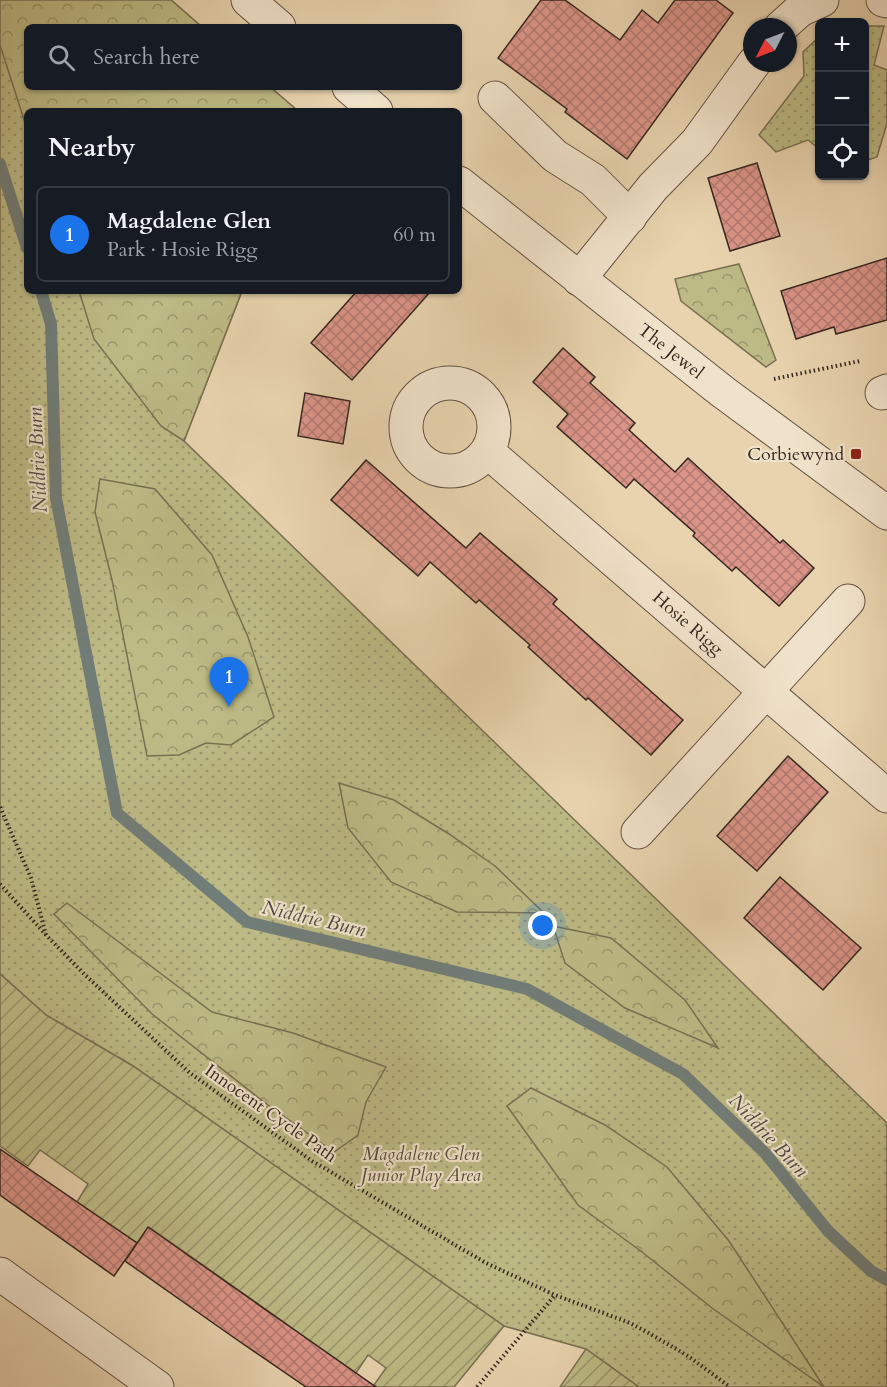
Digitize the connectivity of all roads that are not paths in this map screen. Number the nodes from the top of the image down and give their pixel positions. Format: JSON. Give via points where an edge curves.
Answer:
{"nodes":[{"id":1,"x":248,"y":0,"type":"edge"},
{"id":2,"x":822,"y":0,"type":"edge"},
{"id":3,"x":791,"y":18,"type":"edge"},
{"id":4,"x":276,"y":24,"type":"edge"},
{"id":5,"x":748,"y":72,"type":"edge"},
{"id":6,"x":352,"y":90,"type":"edge"},
{"id":7,"x":495,"y":98,"type":"dead end"},
{"id":8,"x":373,"y":108,"type":"edge"},
{"id":9,"x":462,"y":185,"type":"edge"},
{"id":10,"x":630,"y":217,"type":"junction"},
{"id":11,"x":579,"y":279,"type":"junction"},
{"id":12,"x":488,"y":452,"type":"dead end"},
{"id":13,"x":887,"y":513,"type":"edge"},
{"id":14,"x":848,"y":601,"type":"dead end"},
{"id":15,"x":767,"y":691,"type":"junction"},
{"id":16,"x":887,"y":796,"type":"edge"},
{"id":17,"x":638,"y":832,"type":"dead end"},
{"id":18,"x":0,"y":1274,"type":"edge"},
{"id":19,"x":157,"y":1387,"type":"edge"}],
"edges":[{"from":1,"to":4,"type":"street"},
{"from":2,"to":3,"type":"street"},
{"from":5,"to":10,"type":"street","via":[[697,142]]},
{"from":6,"to":8,"type":"street"},
{"from":7,"to":10,"type":"street","via":[[555,156],[593,180]]},
{"from":9,"to":11,"type":"street","name":"The Jewel"},
{"from":10,"to":11,"type":"street"},
{"from":11,"to":13,"type":"street","name":"The Jewel"},
{"from":12,"to":15,"type":"street","name":"Hosie Rigg"},
{"from":14,"to":15,"type":"street"},
{"from":15,"to":16,"type":"street","name":"Hosie Rigg"},
{"from":15,"to":17,"type":"street"},
{"from":18,"to":19,"type":"street"}]}
